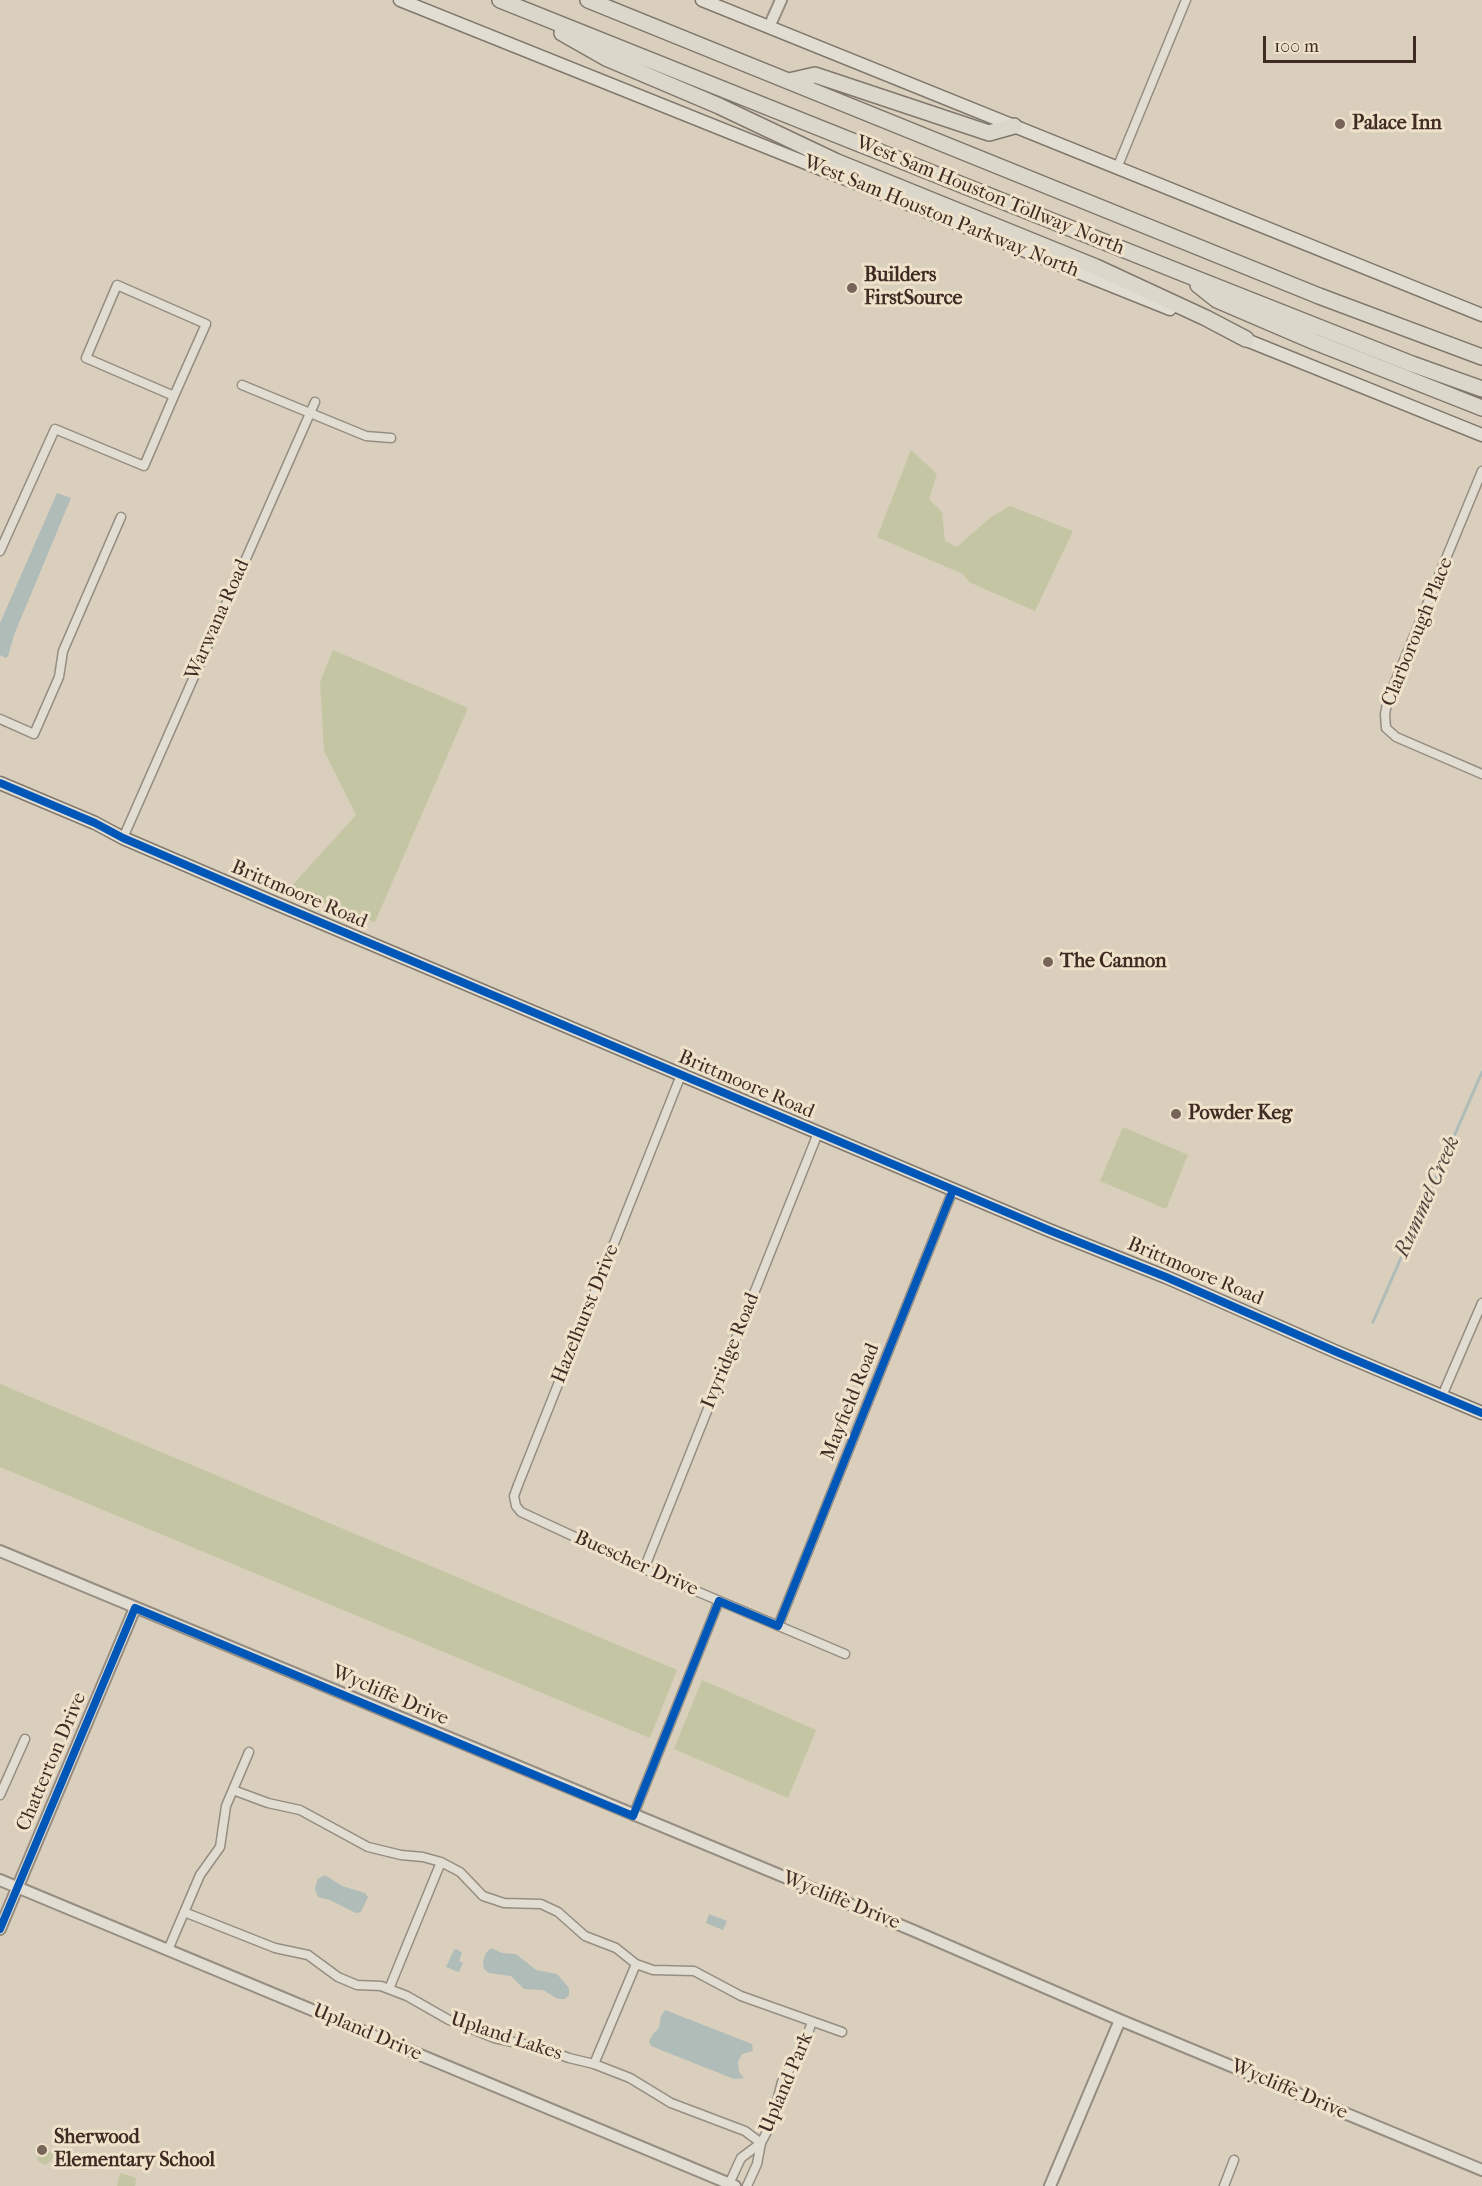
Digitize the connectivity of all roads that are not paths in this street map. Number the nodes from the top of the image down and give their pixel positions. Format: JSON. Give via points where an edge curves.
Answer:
{"nodes":[{"id":1,"x":400,"y":0,"type":"edge"},
{"id":2,"x":500,"y":0,"type":"edge"},
{"id":3,"x":588,"y":0,"type":"edge"},
{"id":4,"x":702,"y":0,"type":"edge"},
{"id":5,"x":781,"y":0,"type":"edge"},
{"id":6,"x":1186,"y":0,"type":"edge"},
{"id":7,"x":516,"y":6,"type":"junction"},
{"id":8,"x":769,"y":27,"type":"junction"},
{"id":9,"x":789,"y":81,"type":"junction"},
{"id":10,"x":1014,"y":126,"type":"junction"},
{"id":11,"x":1117,"y":168,"type":"junction"},
{"id":12,"x":1187,"y":275,"type":"junction"},
{"id":13,"x":1482,"y":315,"type":"edge"},
{"id":14,"x":1246,"y":339,"type":"junction"},
{"id":15,"x":1482,"y":357,"type":"edge"},
{"id":16,"x":242,"y":385,"type":"dead end"},
{"id":17,"x":1482,"y":389,"type":"edge"},
{"id":18,"x":174,"y":396,"type":"junction"},
{"id":19,"x":315,"y":402,"type":"dead end"},
{"id":20,"x":1482,"y":408,"type":"edge"},
{"id":21,"x":309,"y":414,"type":"junction"},
{"id":22,"x":1482,"y":435,"type":"edge"},
{"id":23,"x":391,"y":438,"type":"dead end"},
{"id":24,"x":1482,"y":471,"type":"edge"},
{"id":25,"x":121,"y":517,"type":"dead end"},
{"id":26,"x":0,"y":551,"type":"edge"},
{"id":27,"x":0,"y":718,"type":"edge"},
{"id":28,"x":1482,"y":774,"type":"edge"},
{"id":29,"x":0,"y":783,"type":"edge"},
{"id":30,"x":123,"y":838,"type":"junction"},
{"id":31,"x":681,"y":1075,"type":"junction"},
{"id":32,"x":818,"y":1133,"type":"junction"},
{"id":33,"x":953,"y":1190,"type":"junction"},
{"id":34,"x":1482,"y":1303,"type":"edge"},
{"id":35,"x":1442,"y":1396,"type":"junction"},
{"id":36,"x":1482,"y":1413,"type":"edge"},
{"id":37,"x":560,"y":1529,"type":"joint"},
{"id":38,"x":0,"y":1551,"type":"edge"},
{"id":39,"x":644,"y":1569,"type":"junction"},
{"id":40,"x":719,"y":1601,"type":"junction"},
{"id":41,"x":135,"y":1608,"type":"junction"},
{"id":42,"x":778,"y":1626,"type":"junction"},
{"id":43,"x":845,"y":1654,"type":"dead end"},
{"id":44,"x":25,"y":1739,"type":"dead end"},
{"id":45,"x":249,"y":1752,"type":"dead end"},
{"id":46,"x":0,"y":1767,"type":"edge"},
{"id":47,"x":10,"y":1771,"type":"junction"},
{"id":48,"x":233,"y":1790,"type":"junction"},
{"id":49,"x":0,"y":1795,"type":"edge"},
{"id":50,"x":633,"y":1816,"type":"junction"},
{"id":51,"x":441,"y":1862,"type":"junction"},
{"id":52,"x":0,"y":1880,"type":"edge"},
{"id":53,"x":18,"y":1887,"type":"junction"},
{"id":54,"x":184,"y":1912,"type":"junction"},
{"id":55,"x":0,"y":1929,"type":"edge"},
{"id":56,"x":168,"y":1950,"type":"junction"},
{"id":57,"x":636,"y":1964,"type":"junction"},
{"id":58,"x":389,"y":1989,"type":"junction"},
{"id":59,"x":1120,"y":2020,"type":"junction"},
{"id":60,"x":812,"y":2022,"type":"junction"},
{"id":61,"x":842,"y":2032,"type":"dead end"},
{"id":62,"x":594,"y":2064,"type":"junction"},
{"id":63,"x":761,"y":2143,"type":"junction"},
{"id":64,"x":1234,"y":2160,"type":"dead end"},
{"id":65,"x":1482,"y":2170,"type":"edge"},
{"id":66,"x":732,"y":2185,"type":"edge"},
{"id":67,"x":747,"y":2186,"type":"edge"},
{"id":68,"x":1050,"y":2186,"type":"edge"},
{"id":69,"x":1224,"y":2186,"type":"edge"}],
"edges":[{"from":1,"to":14,"type":"main road","name":"West Sam Houston Parkway North"},
{"from":2,"to":7,"type":"highway","name":"West Sam Houston Tollway North"},
{"from":3,"to":9,"type":"highway","name":"West Sam Houston Tollway North"},
{"from":4,"to":8,"type":"main road"},
{"from":5,"to":8,"type":"street"},
{"from":6,"to":11,"type":"street"},
{"from":7,"to":12,"type":"highway","name":"West Sam Houston Tollway North"},
{"from":7,"to":14,"type":"highway","via":[[606,58],[835,161],[1096,267]]},
{"from":8,"to":10,"type":"main road"},
{"from":9,"to":10,"type":"highway","via":[[815,75],[989,133]]},
{"from":9,"to":15,"type":"highway","name":"West Sam Houston Tollway North","via":[[1319,296]]},
{"from":10,"to":11,"type":"main road"},
{"from":11,"to":13,"type":"main road"},
{"from":12,"to":17,"type":"highway","name":"West Sam Houston Tollway North"},
{"from":12,"to":20,"type":"highway","via":[[1217,300]]},
{"from":14,"to":22,"type":"main road","name":"West Sam Houston Parkway North"},
{"from":16,"to":21,"type":"street"},
{"from":18,"to":18,"type":"street","via":[[206,324],[117,285],[86,358]]},
{"from":18,"to":26,"type":"street","via":[[144,466],[55,429]]},
{"from":19,"to":21,"type":"street","name":"Warwana Road"},
{"from":21,"to":23,"type":"street","via":[[366,436]]},
{"from":21,"to":30,"type":"street","name":"Warwana Road"},
{"from":24,"to":28,"type":"street","name":"Clarborough Place","via":[[1385,714],[1386,728],[1396,736]]},
{"from":25,"to":27,"type":"street","via":[[63,651],[59,677],[34,734]]},
{"from":29,"to":30,"type":"main road","name":"Brittmoore Road"},
{"from":30,"to":31,"type":"main road","name":"Brittmoore Road"},
{"from":31,"to":32,"type":"main road","name":"Brittmoore Road"},
{"from":31,"to":37,"type":"street","name":"Hazelhurst Drive","via":[[514,1496],[520,1512]]},
{"from":32,"to":33,"type":"main road","name":"Brittmoore Road"},
{"from":32,"to":39,"type":"street","name":"Ivyridge Road"},
{"from":33,"to":35,"type":"main road","name":"Brittmoore Road"},
{"from":33,"to":42,"type":"street","name":"Mayfield Road"},
{"from":34,"to":35,"type":"street"},
{"from":35,"to":36,"type":"main road","name":"Brittmoore Road"},
{"from":37,"to":39,"type":"street","name":"Buescher Drive"},
{"from":38,"to":41,"type":"street","name":"Wycliffe Drive"},
{"from":39,"to":40,"type":"street","name":"Buescher Drive"},
{"from":40,"to":42,"type":"street","name":"Buescher Drive"},
{"from":40,"to":50,"type":"street"},
{"from":41,"to":50,"type":"street","name":"Wycliffe Drive"},
{"from":41,"to":53,"type":"street","name":"Chatterton Drive"},
{"from":42,"to":43,"type":"street","name":"Buescher Drive"},
{"from":44,"to":47,"type":"street"},
{"from":45,"to":48,"type":"street"},
{"from":46,"to":47,"type":"street"},
{"from":47,"to":49,"type":"street"},
{"from":48,"to":51,"type":"street","via":[[300,1810],[368,1847]]},
{"from":48,"to":54,"type":"street","via":[[226,1806],[220,1847],[200,1875]]},
{"from":50,"to":59,"type":"street","name":"Wycliffe Drive"},
{"from":51,"to":57,"type":"street","via":[[460,1872],[483,1896],[504,1904],[541,1904],[558,1912],[585,1936],[616,1948]]},
{"from":51,"to":58,"type":"street"},
{"from":52,"to":53,"type":"street","name":"Upland Drive"},
{"from":53,"to":55,"type":"street","name":"Chatterton Drive"},
{"from":53,"to":56,"type":"street","name":"Upland Drive"},
{"from":54,"to":56,"type":"street"},
{"from":54,"to":58,"type":"street","name":"Upland Lakes","via":[[276,1948],[308,1955],[338,1977]]},
{"from":56,"to":66,"type":"street","name":"Upland Drive"},
{"from":57,"to":60,"type":"street","via":[[653,1970],[694,1971],[741,1996]]},
{"from":57,"to":62,"type":"street"},
{"from":58,"to":62,"type":"street","name":"Upland Lakes","via":[[494,2038]]},
{"from":59,"to":65,"type":"street","name":"Wycliffe Drive"},
{"from":59,"to":68,"type":"street"},
{"from":60,"to":61,"type":"street"},
{"from":60,"to":63,"type":"street","name":"Upland Park","via":[[803,2047],[782,2082],[771,2124]]},
{"from":62,"to":63,"type":"street","name":"Upland Lakes","via":[[630,2078],[671,2103],[745,2131]]},
{"from":63,"to":66,"type":"street","name":"Upland Park","via":[[741,2158]]},
{"from":63,"to":67,"type":"street","name":"Upland Park"},
{"from":64,"to":69,"type":"street"}]}
